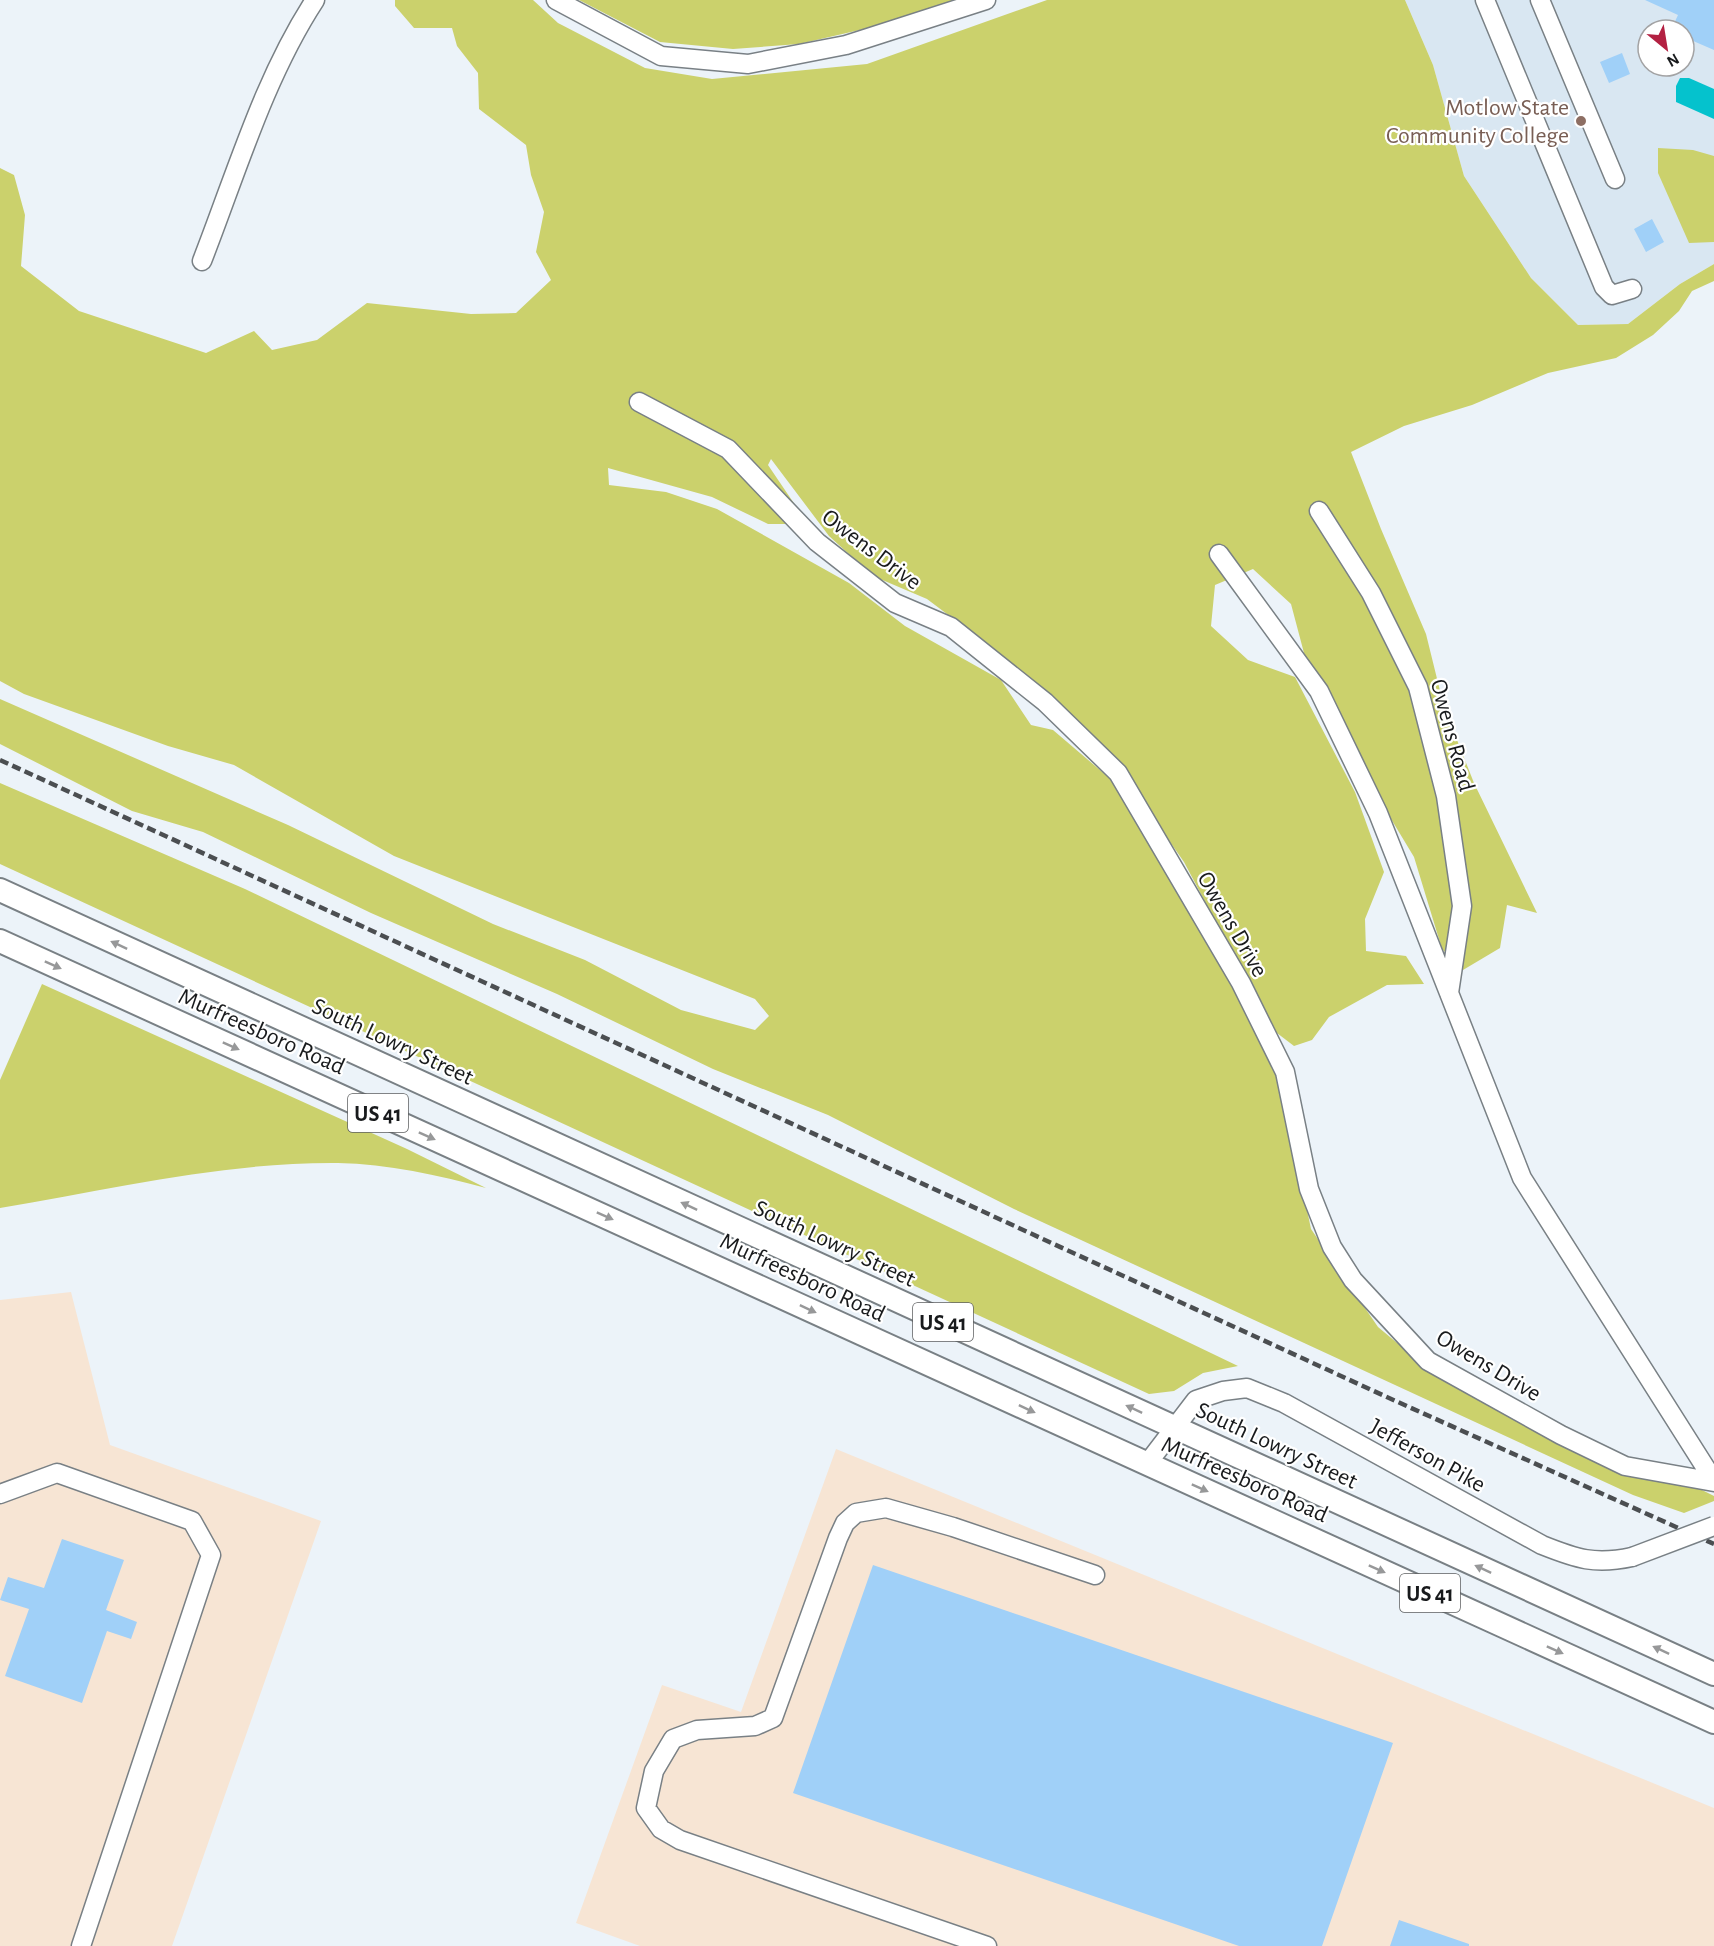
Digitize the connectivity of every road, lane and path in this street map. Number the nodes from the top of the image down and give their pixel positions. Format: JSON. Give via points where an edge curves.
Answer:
{"nodes":[{"id":1,"x":315,"y":0,"type":"edge"},
{"id":2,"x":556,"y":0,"type":"edge"},
{"id":3,"x":986,"y":0,"type":"edge"},
{"id":4,"x":1485,"y":0,"type":"edge"},
{"id":5,"x":1540,"y":0,"type":"edge"},
{"id":6,"x":1614,"y":179,"type":"dead end"},
{"id":7,"x":202,"y":261,"type":"dead end"},
{"id":8,"x":1632,"y":289,"type":"dead end"},
{"id":9,"x":639,"y":402,"type":"dead end"},
{"id":10,"x":1319,"y":511,"type":"dead end"},
{"id":11,"x":1219,"y":554,"type":"dead end"},
{"id":12,"x":0,"y":890,"type":"edge"},
{"id":13,"x":4,"y":945,"type":"edge"},
{"id":14,"x":1449,"y":995,"type":"junction"},
{"id":15,"x":1174,"y":1428,"type":"junction"},
{"id":16,"x":1147,"y":1464,"type":"junction"},
{"id":17,"x":1714,"y":1481,"type":"edge"},
{"id":18,"x":0,"y":1494,"type":"edge"},
{"id":19,"x":1714,"y":1526,"type":"edge"},
{"id":20,"x":1095,"y":1575,"type":"dead end"},
{"id":21,"x":1714,"y":1674,"type":"edge"},
{"id":22,"x":1714,"y":1722,"type":"edge"},
{"id":23,"x":81,"y":1946,"type":"edge"},
{"id":24,"x":987,"y":1946,"type":"edge"}],
"edges":[{"from":1,"to":7,"type":"street","via":[[296,29],[264,102]]},
{"from":2,"to":3,"type":"street","via":[[661,56],[748,64],[846,45]]},
{"from":4,"to":8,"type":"street","via":[[1604,287],[1612,296]]},
{"from":5,"to":6,"type":"street"},
{"from":9,"to":17,"type":"street","name":"Owens Drive","via":[[728,449],[817,542],[895,603],[951,627],[1045,702],[1118,773],[1241,983],[1285,1072],[1309,1189],[1332,1247],[1353,1280],[1428,1361],[1625,1466]]},
{"from":10,"to":14,"type":"street","name":"Owens Road","via":[[1371,593],[1418,687],[1446,796],[1462,906]]},
{"from":11,"to":14,"type":"street","name":"Owens Drive","via":[[1319,691],[1378,813]]},
{"from":15,"to":12,"type":"main road","name":"South Lowry Street","number":"US 41","one_way":true},
{"from":13,"to":16,"type":"main road","name":"Murfreesboro Road","number":"US 41","one_way":true},
{"from":14,"to":17,"type":"street","name":"Owens Drive","via":[[1522,1178]]},
{"from":15,"to":16,"type":"street","name":"Jefferson Pike"},
{"from":15,"to":19,"type":"street","name":"Jefferson Pike","bridge":true,"via":[[1196,1400],[1247,1388],[1284,1403],[1542,1545],[1578,1560],[1607,1563],[1632,1557]]},
{"from":21,"to":15,"type":"main road","name":"South Lowry Street","number":"US 41","one_way":true},
{"from":16,"to":22,"type":"main road","name":"Murfreesboro Road","number":"US 41","one_way":true},
{"from":18,"to":23,"type":"street","via":[[57,1473],[192,1521],[211,1555]]},
{"from":20,"to":24,"type":"street","via":[[886,1508],[856,1513],[845,1523],[838,1538],[773,1718],[755,1726],[697,1730],[673,1739],[654,1771],[646,1808],[661,1829],[680,1840]]}]}
